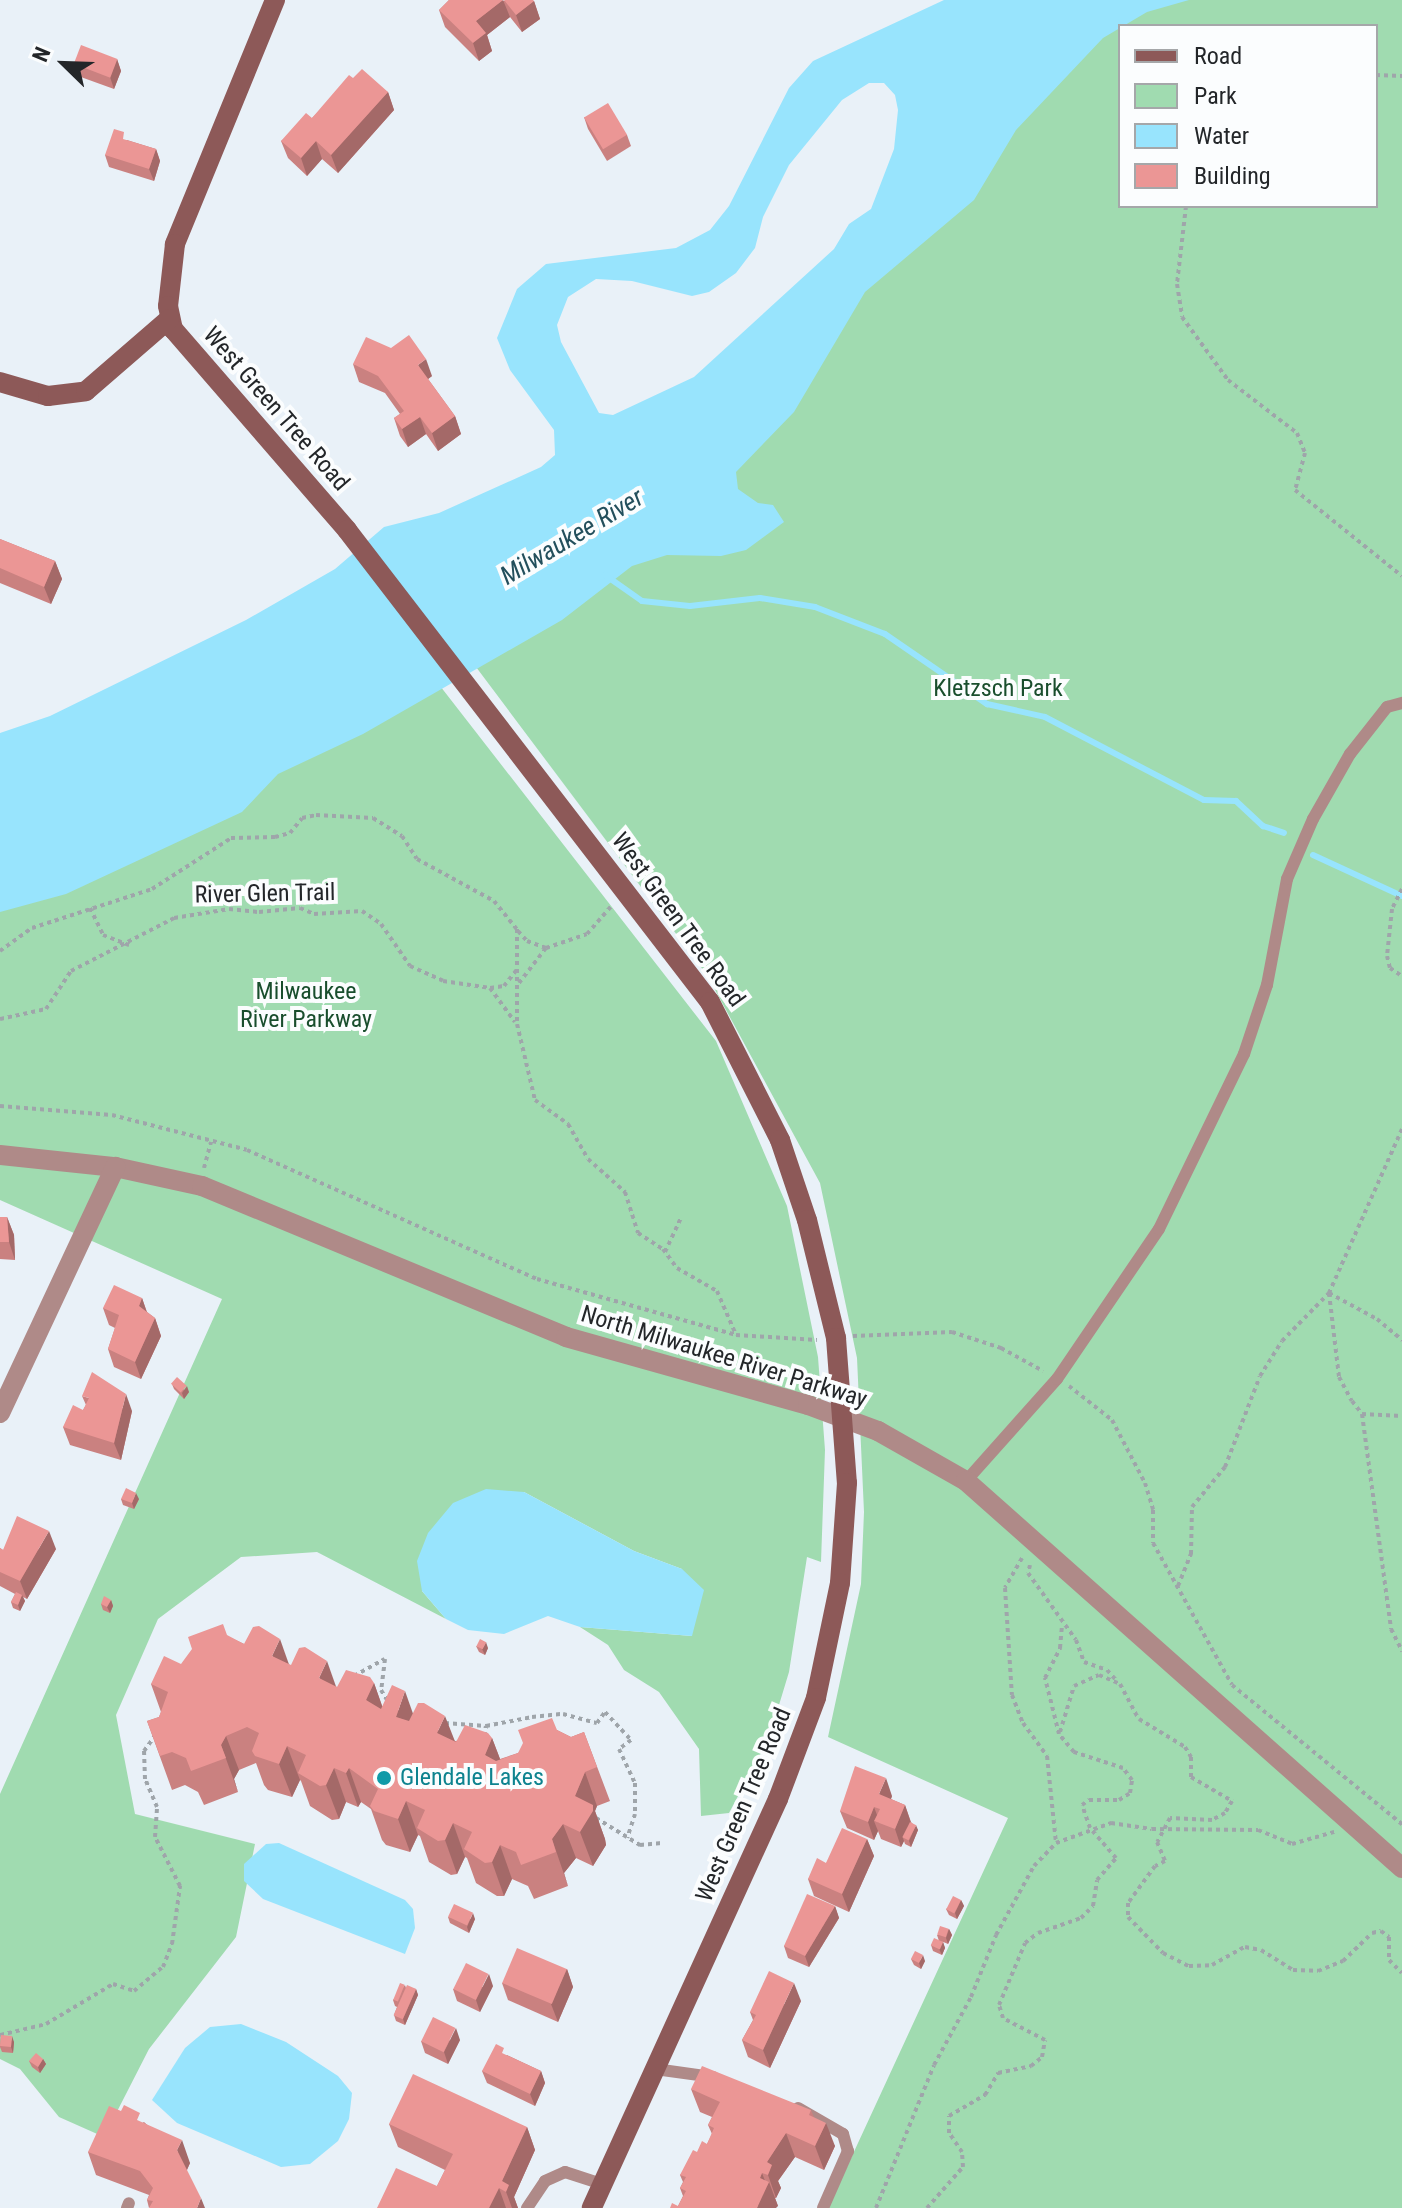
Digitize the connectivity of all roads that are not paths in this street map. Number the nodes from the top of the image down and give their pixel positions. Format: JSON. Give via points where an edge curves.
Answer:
{"nodes":[{"id":1,"x":275,"y":0,"type":"edge"},
{"id":2,"x":169,"y":319,"type":"junction"},
{"id":3,"x":0,"y":382,"type":"edge"},
{"id":4,"x":1402,"y":703,"type":"edge"},
{"id":5,"x":0,"y":1155,"type":"edge"},
{"id":6,"x":115,"y":1167,"type":"junction"},
{"id":7,"x":0,"y":1413,"type":"edge"},
{"id":8,"x":843,"y":1417,"type":"junction"},
{"id":9,"x":966,"y":1481,"type":"junction"},
{"id":10,"x":1402,"y":1868,"type":"edge"},
{"id":11,"x":655,"y":2069,"type":"junction"},
{"id":12,"x":726,"y":2078,"type":"edge"},
{"id":13,"x":780,"y":2100,"type":"edge"},
{"id":14,"x":603,"y":2184,"type":"junction"},
{"id":15,"x":527,"y":2208,"type":"edge"},
{"id":16,"x":592,"y":2208,"type":"edge"},
{"id":17,"x":823,"y":2208,"type":"edge"}],
"edges":[{"from":1,"to":2,"type":"street","name":"West Green Tree Road","via":[[186,208],[171,265]]},
{"from":2,"to":3,"type":"street","via":[[86,391],[48,396]]},
{"from":2,"to":8,"type":"street","name":"West Green Tree Road","via":[[182,342],[347,530],[710,1002],[752,1077],[807,1220],[836,1338]]},
{"from":4,"to":9,"type":"lane","via":[[1387,707],[1350,754],[1313,819],[1287,879],[1267,985],[1244,1054],[1159,1229],[1057,1379]]},
{"from":5,"to":6,"type":"street","name":"North Milwaukee River Parkway"},
{"from":6,"to":7,"type":"street"},
{"from":6,"to":8,"type":"street","name":"North Milwaukee River Parkway","via":[[254,1204],[566,1337]]},
{"from":8,"to":9,"type":"street","name":"North Milwaukee River Parkway"},
{"from":8,"to":11,"type":"street","name":"West Green Tree Road","via":[[847,1483],[840,1583],[816,1698],[778,1799]]},
{"from":9,"to":10,"type":"street","name":"North Milwaukee River Parkway"},
{"from":11,"to":12,"type":"lane"},
{"from":11,"to":14,"type":"street","name":"West Green Tree Road"},
{"from":13,"to":17,"type":"lane","via":[[820,2117],[843,2134],[848,2151]]},
{"from":14,"to":15,"type":"lane","via":[[565,2172],[545,2181]]},
{"from":14,"to":16,"type":"street","name":"West Green Tree Road"}]}
